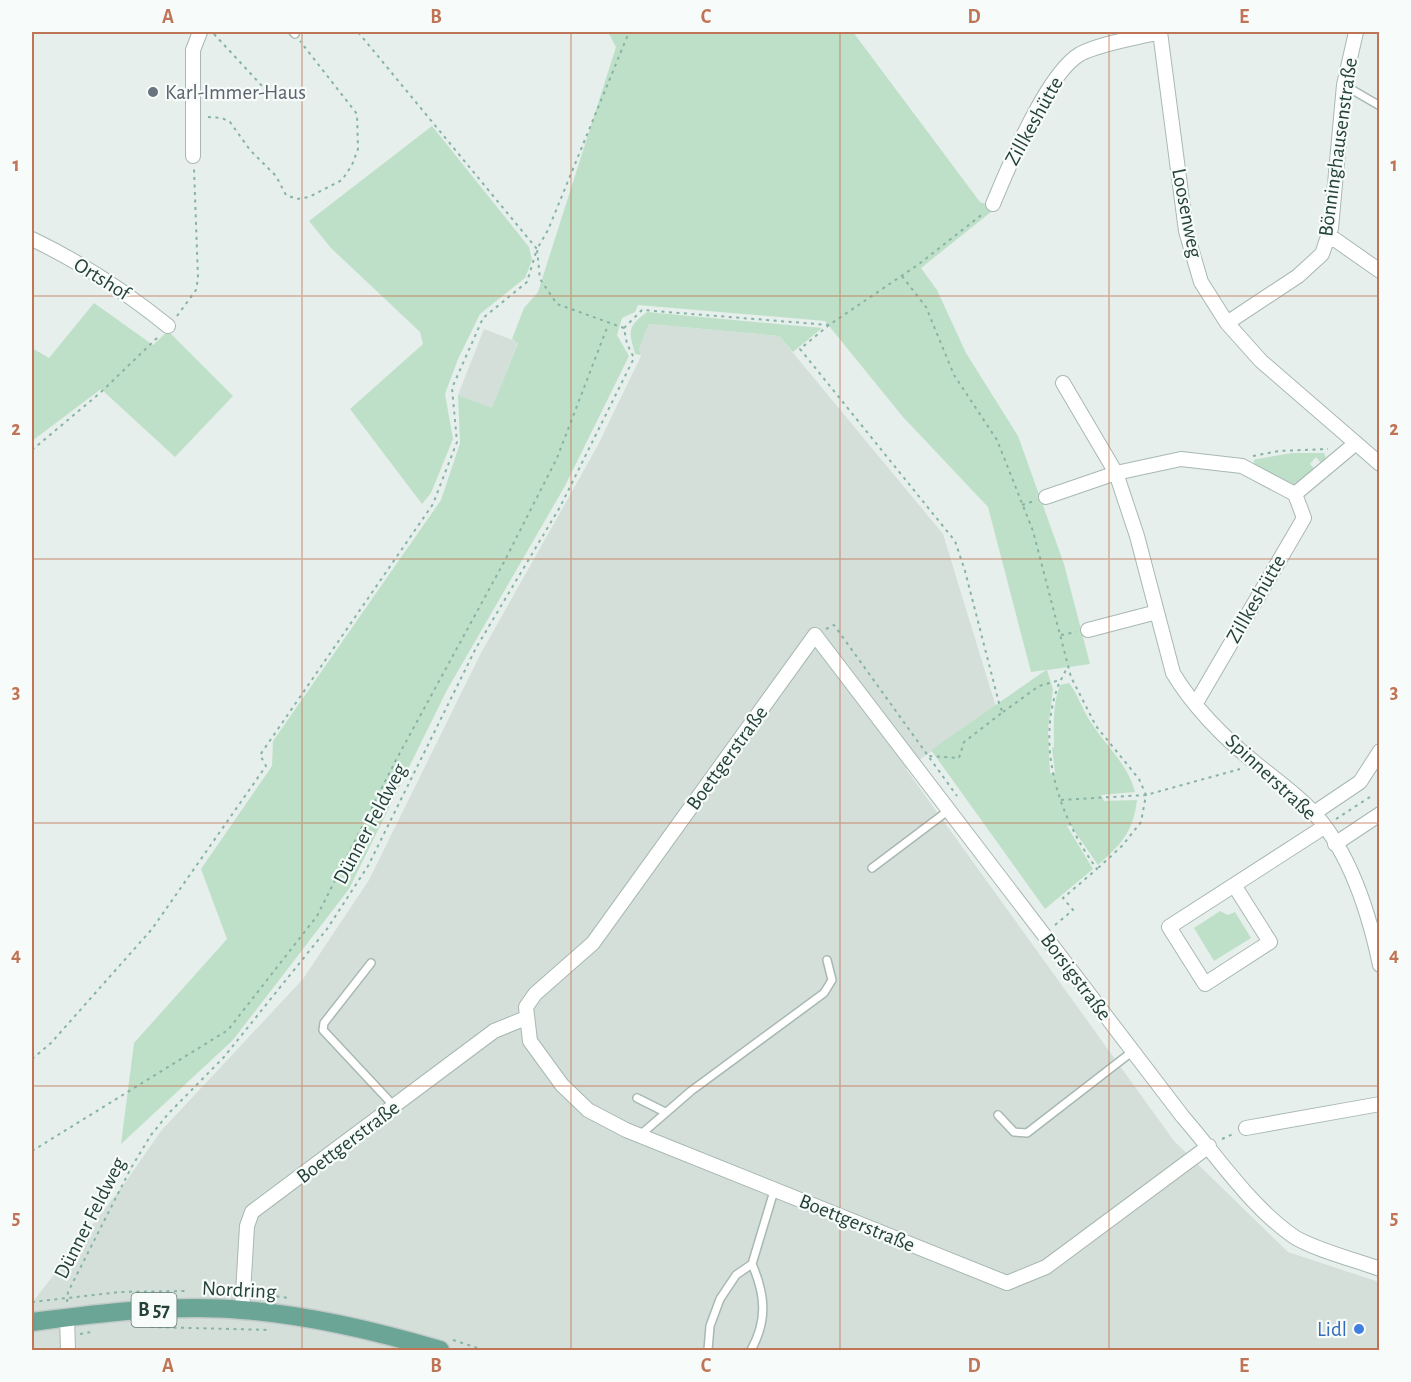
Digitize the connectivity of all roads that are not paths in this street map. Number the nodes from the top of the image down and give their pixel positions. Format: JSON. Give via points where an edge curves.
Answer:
{"nodes":[{"id":1,"x":200,"y":32,"type":"edge"},
{"id":2,"x":1160,"y":32,"type":"edge"},
{"id":3,"x":1356,"y":32,"type":"edge"},
{"id":4,"x":1344,"y":85,"type":"junction"},
{"id":5,"x":1380,"y":106,"type":"edge"},
{"id":6,"x":193,"y":156,"type":"dead end"},
{"id":7,"x":993,"y":204,"type":"road end"},
{"id":8,"x":1330,"y":236,"type":"junction"},
{"id":9,"x":32,"y":239,"type":"edge"},
{"id":10,"x":1380,"y":271,"type":"edge"},
{"id":11,"x":1227,"y":323,"type":"junction"},
{"id":12,"x":168,"y":326,"type":"dead end"},
{"id":13,"x":1063,"y":383,"type":"dead end"},
{"id":14,"x":1352,"y":446,"type":"junction"},
{"id":15,"x":1380,"y":464,"type":"edge"},
{"id":16,"x":1116,"y":473,"type":"junction"},
{"id":17,"x":1295,"y":494,"type":"junction"},
{"id":18,"x":1046,"y":497,"type":"dead end"},
{"id":19,"x":1157,"y":612,"type":"junction"},
{"id":20,"x":1088,"y":630,"type":"dead end"},
{"id":21,"x":815,"y":634,"type":"joint"},
{"id":22,"x":1196,"y":703,"type":"junction"},
{"id":23,"x":1380,"y":752,"type":"edge"},
{"id":24,"x":1377,"y":809,"type":"edge"},
{"id":25,"x":949,"y":810,"type":"junction"},
{"id":26,"x":1314,"y":813,"type":"junction"},
{"id":27,"x":1324,"y":827,"type":"junction"},
{"id":28,"x":1335,"y":843,"type":"junction"},
{"id":29,"x":872,"y":868,"type":"dead end"},
{"id":30,"x":1234,"y":885,"type":"junction"},
{"id":31,"x":827,"y":960,"type":"dead end"},
{"id":32,"x":371,"y":963,"type":"dead end"},
{"id":33,"x":1380,"y":965,"type":"edge"},
{"id":34,"x":526,"y":1018,"type":"junction"},
{"id":35,"x":1133,"y":1051,"type":"junction"},
{"id":36,"x":637,"y":1098,"type":"dead end"},
{"id":37,"x":1380,"y":1104,"type":"edge"},
{"id":38,"x":394,"y":1106,"type":"junction"},
{"id":39,"x":665,"y":1112,"type":"junction"},
{"id":40,"x":998,"y":1115,"type":"dead end"},
{"id":41,"x":1246,"y":1128,"type":"road end"},
{"id":42,"x":639,"y":1136,"type":"junction"},
{"id":43,"x":1209,"y":1146,"type":"junction"},
{"id":44,"x":774,"y":1191,"type":"junction"},
{"id":45,"x":752,"y":1264,"type":"junction"},
{"id":46,"x":1380,"y":1269,"type":"edge"},
{"id":47,"x":242,"y":1310,"type":"junction"},
{"id":48,"x":67,"y":1317,"type":"junction"},
{"id":49,"x":32,"y":1322,"type":"edge"},
{"id":50,"x":68,"y":1350,"type":"edge"},
{"id":51,"x":440,"y":1350,"type":"edge"},
{"id":52,"x":708,"y":1350,"type":"edge"},
{"id":53,"x":751,"y":1350,"type":"edge"}],
"edges":[{"from":1,"to":6,"type":"street","via":[[193,50]]},
{"from":2,"to":7,"type":"street","name":"Zillkeshütte","via":[[1081,54],[1061,70],[1018,144]]},
{"from":2,"to":11,"type":"street","name":"Loosenweg","via":[[1186,231],[1201,282]]},
{"from":3,"to":4,"type":"street","name":"Bönninghausenstraße"},
{"from":4,"to":5,"type":"lane"},
{"from":4,"to":8,"type":"street","name":"Bönninghausenstraße"},
{"from":8,"to":10,"type":"street"},
{"from":8,"to":11,"type":"street","name":"Bönninghausenstraße","via":[[1322,254],[1298,276]]},
{"from":9,"to":12,"type":"street","name":"Ortshof","via":[[135,300]]},
{"from":11,"to":14,"type":"street","name":"Loosenweg","via":[[1261,361]]},
{"from":13,"to":16,"type":"street"},
{"from":14,"to":15,"type":"street","name":"Loosenweg"},
{"from":14,"to":17,"type":"street"},
{"from":16,"to":17,"type":"street","via":[[1181,459],[1242,466]]},
{"from":16,"to":18,"type":"street"},
{"from":16,"to":19,"type":"street"},
{"from":17,"to":22,"type":"street","name":"Zillkeshütte","via":[[1304,518]]},
{"from":19,"to":20,"type":"street"},
{"from":19,"to":22,"type":"street","via":[[1173,673]]},
{"from":21,"to":25,"type":"street","name":"Borsigstraße"},
{"from":21,"to":34,"type":"street","name":"Boettgerstraße","via":[[593,943],[535,994],[526,1007]]},
{"from":22,"to":26,"type":"street","name":"Spinnerstraße","via":[[1252,761]]},
{"from":23,"to":26,"type":"street","via":[[1360,782]]},
{"from":24,"to":28,"type":"street"},
{"from":25,"to":29,"type":"lane"},
{"from":25,"to":35,"type":"street","name":"Borsigstraße"},
{"from":26,"to":27,"type":"street","name":"Spinnerstraße"},
{"from":27,"to":28,"type":"street","name":"Spinnerstraße"},
{"from":27,"to":30,"type":"street","name":"Spinnerstraße"},
{"from":28,"to":33,"type":"street","name":"Spinnerstraße","via":[[1372,929]]},
{"from":30,"to":30,"type":"street","name":"Spinnerstraße","via":[[1169,927],[1205,984],[1270,942]]},
{"from":31,"to":39,"type":"lane","via":[[832,980],[824,993]]},
{"from":32,"to":38,"type":"lane","via":[[324,1023],[323,1030]]},
{"from":34,"to":38,"type":"street","name":"Boettgerstraße","via":[[494,1031]]},
{"from":34,"to":42,"type":"street","name":"Boettgerstraße","via":[[530,1041],[562,1085],[588,1110]]},
{"from":35,"to":40,"type":"lane","via":[[1027,1133],[1014,1132]]},
{"from":35,"to":43,"type":"street","name":"Borsigstraße"},
{"from":36,"to":39,"type":"lane"},
{"from":37,"to":41,"type":"street"},
{"from":38,"to":47,"type":"street","name":"Boettgerstraße","via":[[252,1212],[247,1226]]},
{"from":39,"to":42,"type":"lane"},
{"from":42,"to":44,"type":"street","name":"Boettgerstraße"},
{"from":43,"to":44,"type":"street","name":"Boettgerstraße","via":[[1046,1267],[1007,1283]]},
{"from":43,"to":46,"type":"street","name":"Borsigstraße","via":[[1255,1202],[1294,1237]]},
{"from":44,"to":45,"type":"lane"},
{"from":45,"to":52,"type":"lane","via":[[736,1275],[720,1299],[710,1326]]},
{"from":45,"to":53,"type":"lane","via":[[762,1288],[764,1309]]},
{"from":47,"to":48,"type":"main road","name":"Nordring","number":"B 57","via":[[152,1310]]},
{"from":47,"to":51,"type":"main road","name":"Nordring","number":"B 57","via":[[316,1320]]},
{"from":48,"to":49,"type":"main road","name":"Nordring","number":"B 57"},
{"from":48,"to":50,"type":"street"}]}
